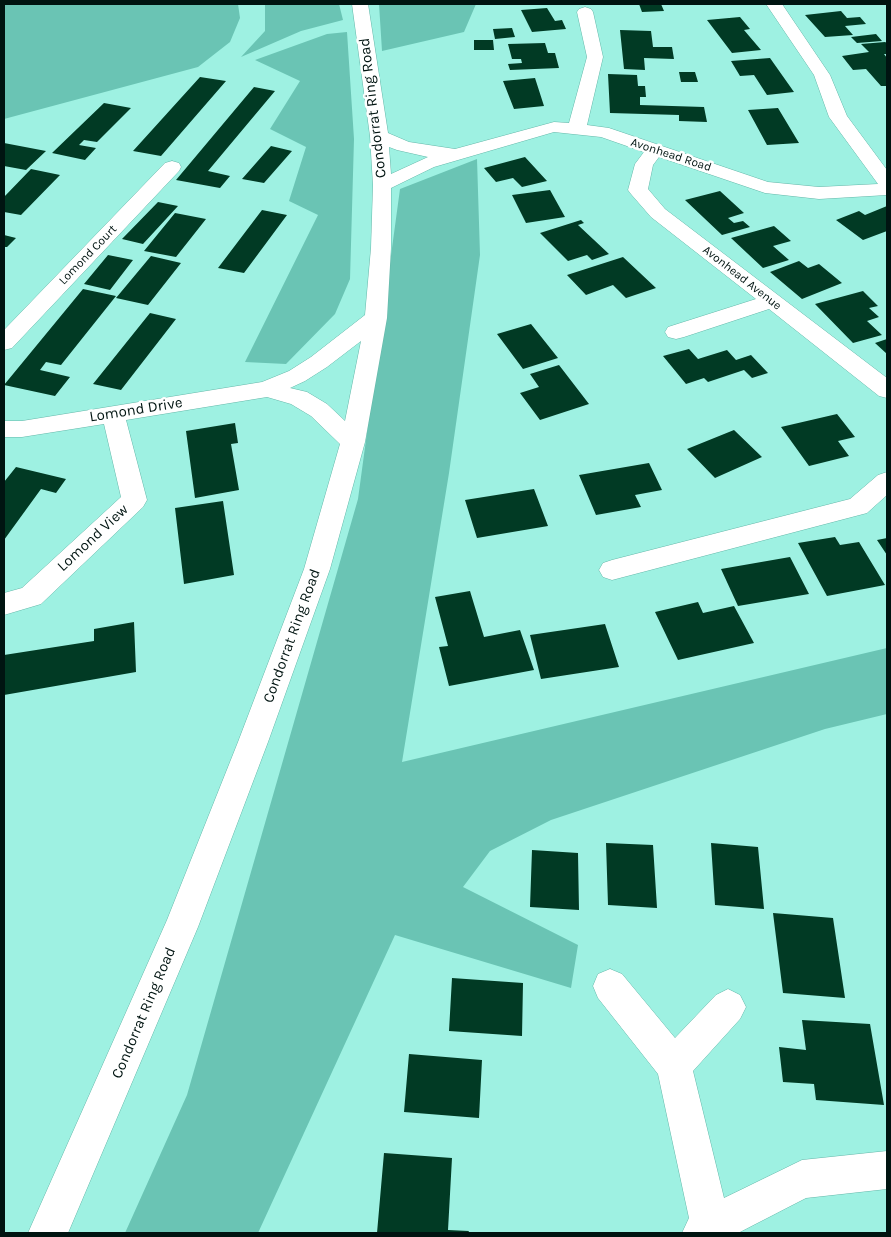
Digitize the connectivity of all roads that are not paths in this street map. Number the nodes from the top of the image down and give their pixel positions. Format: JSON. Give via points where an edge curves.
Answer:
{"nodes":[{"id":1,"x":360,"y":4,"type":"edge"},
{"id":2,"x":774,"y":4,"type":"edge"},
{"id":3,"x":585,"y":12,"type":"dead end"},
{"id":4,"x":577,"y":128,"type":"junction"},
{"id":5,"x":379,"y":136,"type":"junction"},
{"id":6,"x":656,"y":149,"type":"junction"},
{"id":7,"x":456,"y":154,"type":"junction"},
{"id":8,"x":172,"y":167,"type":"dead end"},
{"id":9,"x":887,"y":183,"type":"edge"},
{"id":10,"x":382,"y":185,"type":"junction"},
{"id":11,"x":887,"y":189,"type":"edge"},
{"id":12,"x":772,"y":301,"type":"junction"},
{"id":13,"x":376,"y":318,"type":"junction"},
{"id":14,"x":676,"y":332,"type":"dead end"},
{"id":15,"x":4,"y":342,"type":"edge"},
{"id":16,"x":268,"y":389,"type":"junction"},
{"id":17,"x":887,"y":390,"type":"edge"},
{"id":18,"x":113,"y":414,"type":"junction"},
{"id":19,"x":4,"y":429,"type":"edge"},
{"id":20,"x":354,"y":442,"type":"junction"},
{"id":21,"x":887,"y":481,"type":"edge"},
{"id":22,"x":612,"y":570,"type":"dead end"},
{"id":23,"x":4,"y":604,"type":"edge"},
{"id":24,"x":610,"y":986,"type":"dead end"},
{"id":25,"x":728,"y":1007,"type":"dead end"},
{"id":26,"x":674,"y":1066,"type":"junction"},
{"id":27,"x":887,"y":1170,"type":"edge"},
{"id":28,"x":706,"y":1230,"type":"edge"},
{"id":29,"x":48,"y":1233,"type":"edge"}],
"edges":[{"from":1,"to":5,"type":"street","name":"Condorrat Ring Road"},
{"from":2,"to":9,"type":"street","via":[[822,75],[838,118]]},
{"from":3,"to":4,"type":"street","via":[[595,56]]},
{"from":4,"to":6,"type":"street","name":"Avonhead Road","via":[[603,132]]},
{"from":4,"to":7,"type":"street","name":"Avonhead Road","via":[[554,127]]},
{"from":5,"to":7,"type":"street","name":"Avonhead Road","via":[[425,152]]},
{"from":5,"to":10,"type":"street","name":"Condorrat Ring Road"},
{"from":6,"to":11,"type":"street","name":"Avonhead Road","via":[[765,187],[819,193]]},
{"from":6,"to":12,"type":"street","name":"Avonhead Avenue","via":[[644,164],[638,190],[658,213]]},
{"from":7,"to":10,"type":"street","name":"Avonhead Road","via":[[406,172]]},
{"from":8,"to":15,"type":"street","name":"Lomond Court"},
{"from":10,"to":13,"type":"street","name":"Condorrat Ring Road","via":[[382,248]]},
{"from":12,"to":14,"type":"street"},
{"from":12,"to":17,"type":"street","name":"Avonhead Avenue"},
{"from":13,"to":16,"type":"street","via":[[319,362]]},
{"from":13,"to":20,"type":"street","name":"Condorrat Ring Road"},
{"from":16,"to":18,"type":"street","name":"Lomond Drive"},
{"from":16,"to":20,"type":"street","via":[[300,398],[319,410]]},
{"from":18,"to":19,"type":"street","name":"Lomond Drive"},
{"from":18,"to":23,"type":"street","name":"Lomond View","via":[[134,500],[31,596]]},
{"from":20,"to":29,"type":"street","name":"Condorrat Ring Road","via":[[317,569],[253,742],[181,927]]},
{"from":21,"to":22,"type":"street","via":[[858,506]]},
{"from":24,"to":26,"type":"street"},
{"from":25,"to":26,"type":"street"},
{"from":26,"to":28,"type":"street"},
{"from":27,"to":28,"type":"street","via":[[802,1180]]}]}
